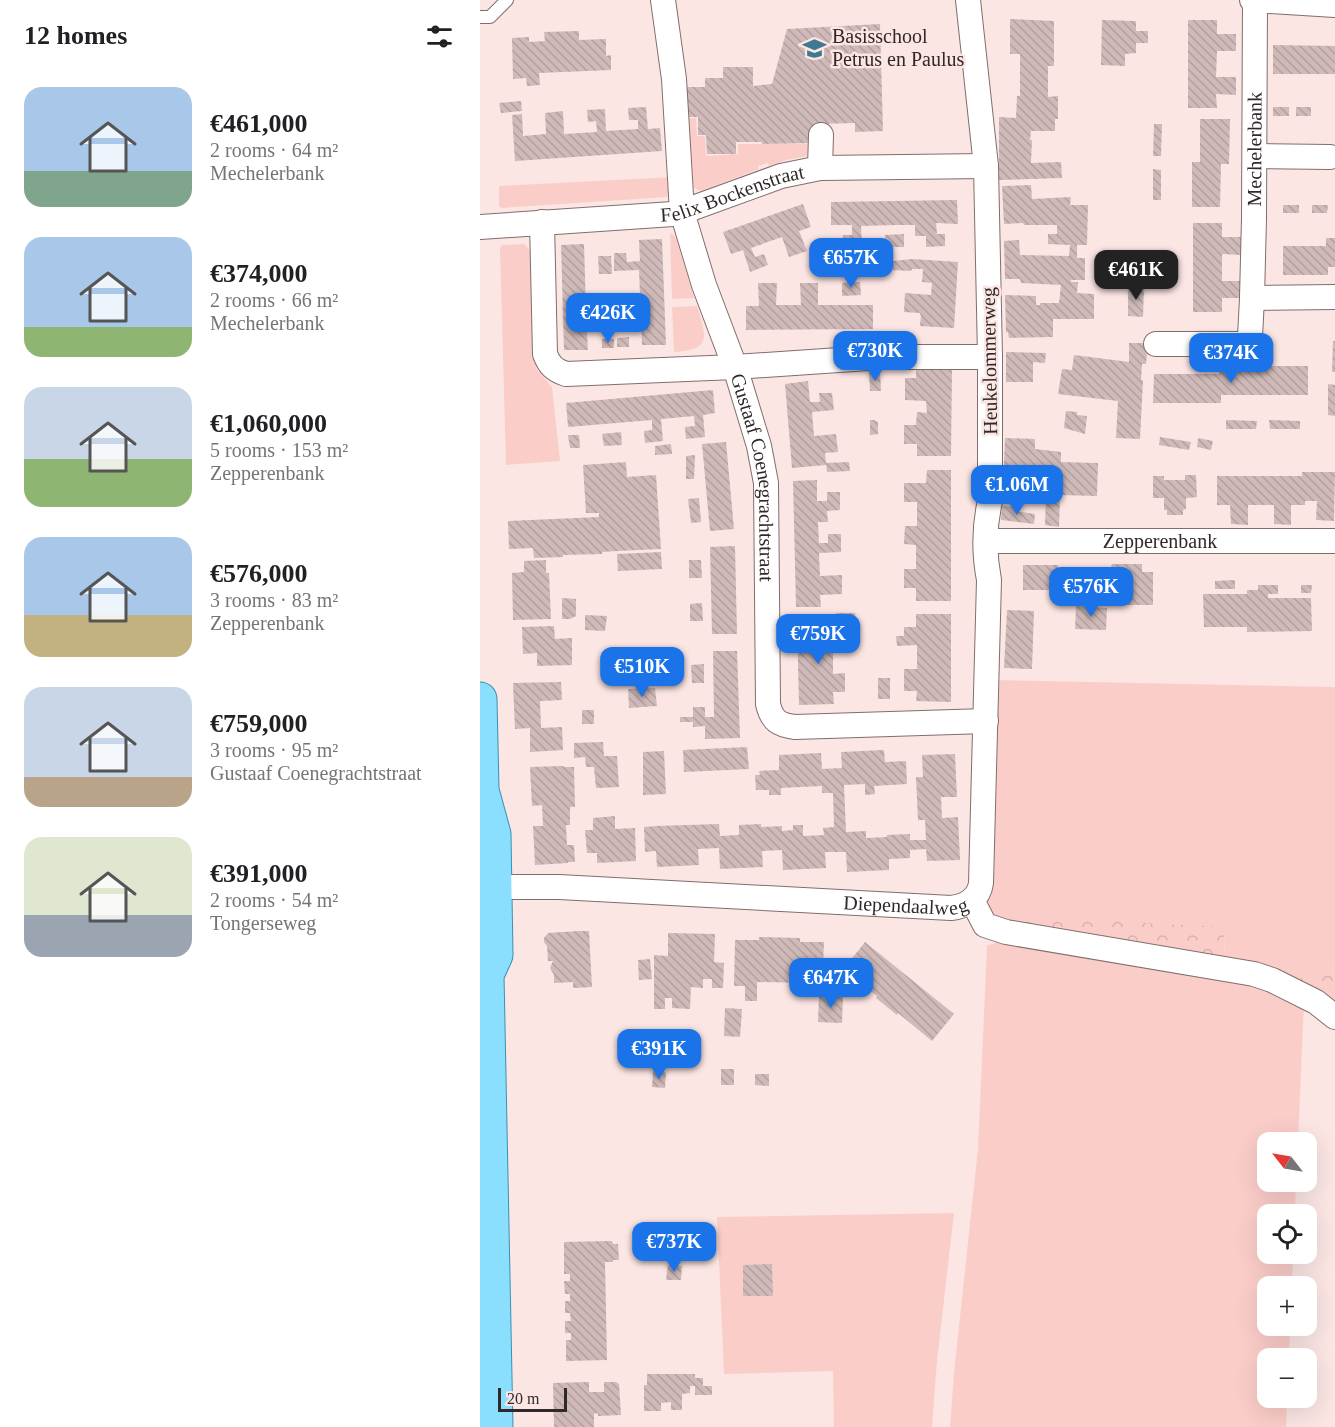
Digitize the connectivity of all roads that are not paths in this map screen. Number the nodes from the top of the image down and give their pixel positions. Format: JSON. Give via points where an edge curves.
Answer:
{"nodes":[{"id":1,"x":507,"y":0,"type":"edge"},
{"id":2,"x":663,"y":0,"type":"edge"},
{"id":3,"x":968,"y":0,"type":"edge"},
{"id":4,"x":1254,"y":0,"type":"edge"},
{"id":5,"x":1335,"y":5,"type":"edge"},
{"id":6,"x":480,"y":17,"type":"edge"},
{"id":7,"x":821,"y":135,"type":"dead end"},
{"id":8,"x":1254,"y":156,"type":"junction"},
{"id":9,"x":1330,"y":157,"type":"dead end"},
{"id":10,"x":986,"y":166,"type":"junction"},
{"id":11,"x":820,"y":168,"type":"junction"},
{"id":12,"x":682,"y":212,"type":"junction"},
{"id":13,"x":542,"y":222,"type":"junction"},
{"id":14,"x":480,"y":227,"type":"edge"},
{"id":15,"x":1335,"y":297,"type":"edge"},
{"id":16,"x":1252,"y":298,"type":"junction"},
{"id":17,"x":1156,"y":344,"type":"dead end"},
{"id":18,"x":990,"y":357,"type":"junction"},
{"id":19,"x":735,"y":367,"type":"junction"},
{"id":20,"x":986,"y":541,"type":"junction"},
{"id":21,"x":1335,"y":541,"type":"edge"},
{"id":22,"x":480,"y":699,"type":"edge"},
{"id":23,"x":986,"y":721,"type":"junction"},
{"id":24,"x":481,"y":795,"type":"edge"},
{"id":25,"x":488,"y":887,"type":"edge"},
{"id":26,"x":972,"y":900,"type":"junction"},
{"id":27,"x":484,"y":968,"type":"edge"},
{"id":28,"x":1335,"y":1017,"type":"edge"},
{"id":29,"x":496,"y":1427,"type":"edge"}],
"edges":[{"from":1,"to":6,"type":"lane","via":[[490,17]]},
{"from":2,"to":12,"type":"street","name":"Gustaaf Coenegrachtstraat","via":[[674,79]]},
{"from":3,"to":10,"type":"street","name":"Heukelommerweg"},
{"from":4,"to":5,"type":"street"},
{"from":4,"to":8,"type":"street","name":"Mechelerbank"},
{"from":7,"to":11,"type":"street"},
{"from":8,"to":9,"type":"street"},
{"from":8,"to":16,"type":"street","name":"Mechelerbank"},
{"from":10,"to":11,"type":"street","name":"Felix Bockenstraat"},
{"from":10,"to":18,"type":"street","name":"Heukelommerweg"},
{"from":11,"to":12,"type":"street","name":"Felix Bockenstraat","via":[[781,176]]},
{"from":12,"to":13,"type":"street","name":"Felix Bockenstraat"},
{"from":12,"to":19,"type":"street","name":"Gustaaf Coenegrachtstraat"},
{"from":13,"to":14,"type":"street","name":"Felix Bockenstraat"},
{"from":13,"to":19,"type":"street","via":[[545,354],[551,367],[566,374]]},
{"from":15,"to":16,"type":"street"},
{"from":16,"to":17,"type":"street","name":"Mechelerbank","via":[[1251,333],[1244,343]]},
{"from":18,"to":19,"type":"street","via":[[884,357]]},
{"from":18,"to":20,"type":"street","name":"Heukelommerweg","via":[[990,501]]},
{"from":19,"to":23,"type":"street","name":"Gustaaf Coenegrachtstraat","via":[[766,483],[770,712],[784,725],[795,727]]},
{"from":20,"to":21,"type":"street","name":"Zepperenbank"},
{"from":20,"to":23,"type":"street","name":"Heukelommerweg"},
{"from":22,"to":24,"type":"main road"},
{"from":23,"to":26,"type":"street","name":"Heukelommerweg","via":[[981,883]]},
{"from":24,"to":25,"type":"main road","via":[[494,834]]},
{"from":25,"to":26,"type":"street","name":"Diependaalweg","via":[[651,891],[951,908]]},
{"from":25,"to":27,"type":"main road","via":[[496,956]]},
{"from":26,"to":28,"type":"street","name":"Diependaalweg","via":[[985,926],[1254,974],[1316,1002]]},
{"from":27,"to":29,"type":"main road"}]}
